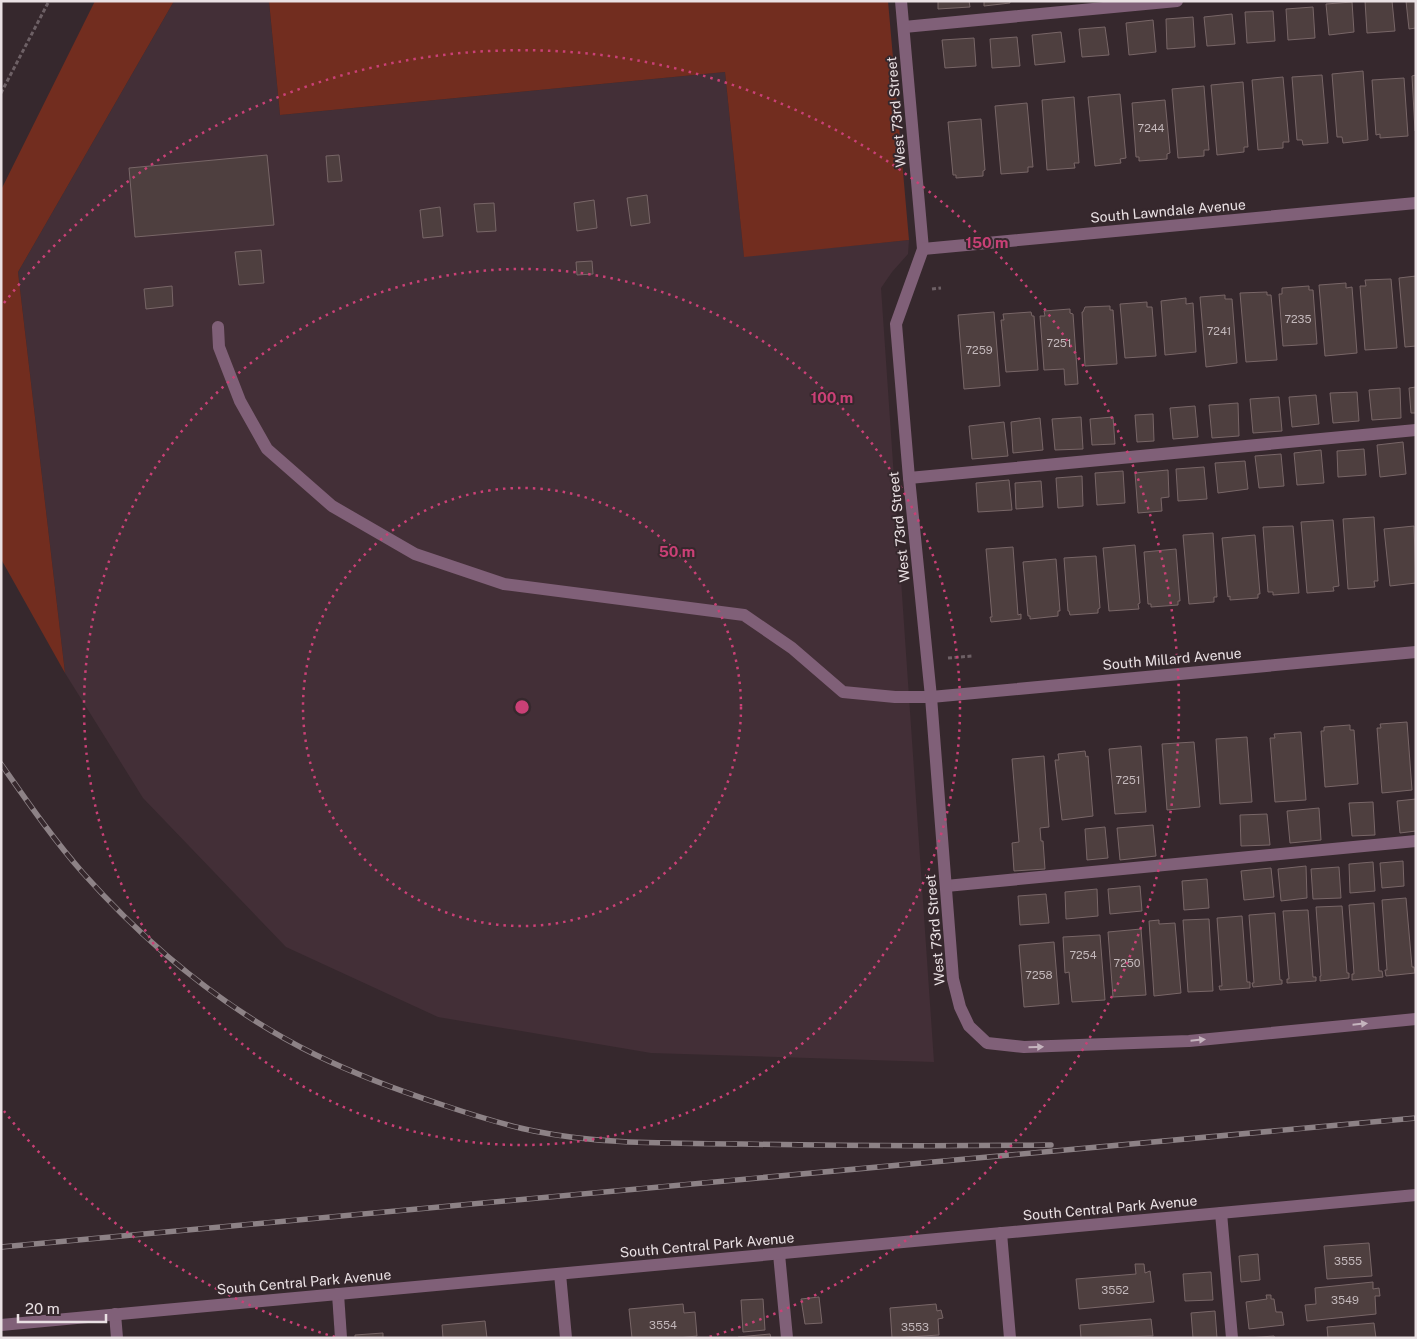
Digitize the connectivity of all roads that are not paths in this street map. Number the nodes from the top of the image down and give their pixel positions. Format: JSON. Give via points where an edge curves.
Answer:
{"nodes":[{"id":1,"x":901,"y":1,"type":"edge"},
{"id":2,"x":1177,"y":1,"type":"edge"},
{"id":3,"x":904,"y":27,"type":"junction"},
{"id":4,"x":1416,"y":203,"type":"edge"},
{"id":5,"x":923,"y":248,"type":"junction"},
{"id":6,"x":218,"y":327,"type":"dead end"},
{"id":7,"x":1416,"y":430,"type":"edge"},
{"id":8,"x":909,"y":478,"type":"junction"},
{"id":9,"x":1416,"y":652,"type":"edge"},
{"id":10,"x":931,"y":696,"type":"junction"},
{"id":11,"x":1416,"y":842,"type":"edge"},
{"id":12,"x":946,"y":886,"type":"junction"},
{"id":13,"x":1416,"y":1019,"type":"edge"},
{"id":14,"x":1416,"y":1195,"type":"edge"},
{"id":15,"x":1221,"y":1213,"type":"junction"},
{"id":16,"x":1001,"y":1233,"type":"junction"},
{"id":17,"x":779,"y":1254,"type":"junction"},
{"id":18,"x":560,"y":1274,"type":"junction"},
{"id":19,"x":338,"y":1294,"type":"junction"},
{"id":20,"x":115,"y":1314,"type":"junction"},
{"id":21,"x":1,"y":1325,"type":"edge"},
{"id":22,"x":117,"y":1338,"type":"edge"},
{"id":23,"x":341,"y":1338,"type":"edge"},
{"id":24,"x":566,"y":1338,"type":"edge"},
{"id":25,"x":787,"y":1338,"type":"edge"},
{"id":26,"x":1010,"y":1338,"type":"edge"},
{"id":27,"x":1232,"y":1338,"type":"edge"}],
"edges":[{"from":1,"to":3,"type":"street","name":"West 73rd Street"},
{"from":2,"to":3,"type":"street"},
{"from":3,"to":5,"type":"street","name":"West 73rd Street"},
{"from":4,"to":5,"type":"street","name":"South Lawndale Avenue"},
{"from":5,"to":8,"type":"street","name":"West 73rd Street","via":[[896,324]]},
{"from":6,"to":10,"type":"street","name":"South Millard Avenue","via":[[219,347],[240,401],[267,449],[332,506],[415,554],[504,584],[744,615],[792,648],[843,692],[895,697]]},
{"from":7,"to":8,"type":"street"},
{"from":8,"to":10,"type":"street","name":"West 73rd Street"},
{"from":9,"to":10,"type":"street","name":"South Millard Avenue"},
{"from":10,"to":12,"type":"street","name":"West 73rd Street"},
{"from":11,"to":12,"type":"street"},
{"from":12,"to":13,"type":"street","name":"West 73rd Street","one_way":true,"via":[[953,979],[960,1007],[969,1026],[987,1043],[1024,1047],[1189,1041]]},
{"from":14,"to":15,"type":"street","name":"South Central Park Avenue"},
{"from":15,"to":16,"type":"street","name":"South Central Park Avenue"},
{"from":15,"to":27,"type":"street"},
{"from":16,"to":17,"type":"street","name":"South Central Park Avenue"},
{"from":16,"to":26,"type":"street"},
{"from":17,"to":18,"type":"street","name":"South Central Park Avenue"},
{"from":17,"to":25,"type":"street"},
{"from":18,"to":19,"type":"street","name":"South Central Park Avenue"},
{"from":18,"to":24,"type":"street"},
{"from":19,"to":20,"type":"street","name":"South Central Park Avenue"},
{"from":19,"to":23,"type":"street"},
{"from":20,"to":21,"type":"street","name":"South Central Park Avenue"},
{"from":20,"to":22,"type":"street"}]}
